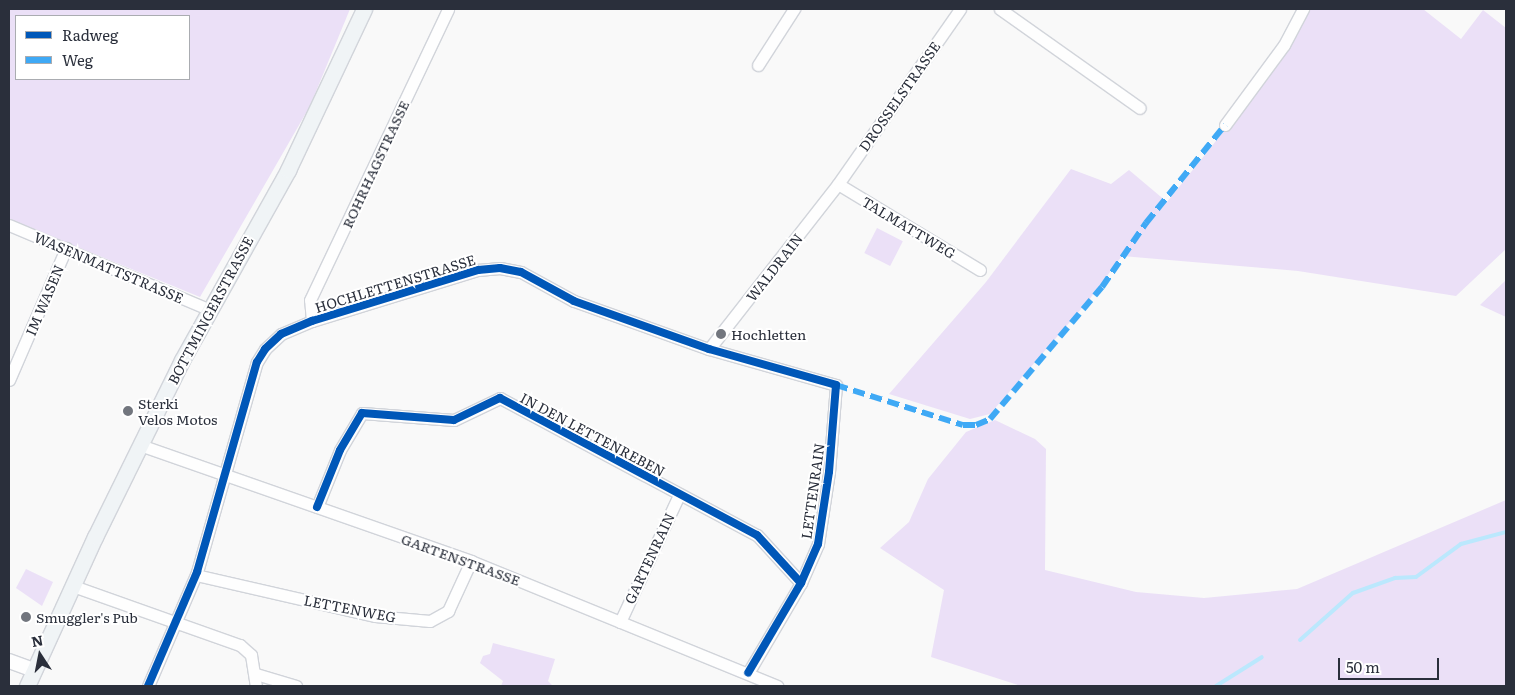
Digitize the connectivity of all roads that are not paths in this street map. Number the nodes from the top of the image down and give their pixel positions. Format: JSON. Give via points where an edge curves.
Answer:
{"nodes":[{"id":1,"x":364,"y":9,"type":"edge"},
{"id":2,"x":448,"y":9,"type":"edge"},
{"id":3,"x":794,"y":9,"type":"edge"},
{"id":4,"x":960,"y":9,"type":"edge"},
{"id":5,"x":1000,"y":9,"type":"edge"},
{"id":6,"x":1303,"y":9,"type":"edge"},
{"id":7,"x":758,"y":65,"type":"dead end"},
{"id":8,"x":1140,"y":108,"type":"dead end"},
{"id":9,"x":1224,"y":124,"type":"dead end"},
{"id":10,"x":838,"y":184,"type":"junction"},
{"id":11,"x":9,"y":225,"type":"edge"},
{"id":12,"x":66,"y":248,"type":"junction"},
{"id":13,"x":980,"y":270,"type":"dead end"},
{"id":14,"x":208,"y":309,"type":"junction"},
{"id":15,"x":312,"y":321,"type":"junction"},
{"id":16,"x":709,"y":349,"type":"junction"},
{"id":17,"x":9,"y":380,"type":"edge"},
{"id":18,"x":836,"y":385,"type":"joint"},
{"id":19,"x":140,"y":445,"type":"junction"},
{"id":20,"x":225,"y":475,"type":"junction"},
{"id":21,"x":679,"y":495,"type":"junction"},
{"id":22,"x":318,"y":507,"type":"junction"},
{"id":23,"x":471,"y":561,"type":"junction"},
{"id":24,"x":196,"y":575,"type":"junction"},
{"id":25,"x":801,"y":583,"type":"junction"},
{"id":26,"x":73,"y":586,"type":"junction"},
{"id":27,"x":177,"y":622,"type":"junction"},
{"id":28,"x":620,"y":622,"type":"junction"},
{"id":29,"x":9,"y":661,"type":"edge"},
{"id":30,"x":34,"y":670,"type":"junction"},
{"id":31,"x":748,"y":673,"type":"junction"},
{"id":32,"x":256,"y":674,"type":"junction"},
{"id":33,"x":27,"y":686,"type":"edge"},
{"id":34,"x":148,"y":686,"type":"edge"},
{"id":35,"x":256,"y":686,"type":"edge"},
{"id":36,"x":296,"y":686,"type":"edge"},
{"id":37,"x":777,"y":686,"type":"edge"}],
"edges":[{"from":1,"to":14,"type":"main road","name":"BOTTMINGERSTRASSE","via":[[288,170]]},
{"from":2,"to":15,"type":"street","name":"ROHRHAGSTRASSE","via":[[310,300]]},
{"from":3,"to":7,"type":"street"},
{"from":4,"to":10,"type":"street","name":"DROSSELSTRASSE"},
{"from":5,"to":8,"type":"street"},
{"from":6,"to":9,"type":"street","via":[[1284,45]]},
{"from":10,"to":13,"type":"street","name":"TALMATTWEG"},
{"from":10,"to":16,"type":"street","name":"WALDRAIN"},
{"from":11,"to":12,"type":"street","name":"WASENMATTSTRASSE"},
{"from":12,"to":14,"type":"street","name":"WASENMATTSTRASSE"},
{"from":12,"to":17,"type":"street","name":"IM WASEN"},
{"from":14,"to":19,"type":"main road","name":"BOTTMINGERSTRASSE"},
{"from":15,"to":16,"type":"street","name":"HOCHLETTENSTRASSE","via":[[478,270],[500,268],[521,272],[574,301]]},
{"from":15,"to":20,"type":"street","name":"HOCHLETTENSTRASSE","via":[[281,334],[257,362]]},
{"from":16,"to":18,"type":"street","name":"HOCHLETTENSTRASSE"},
{"from":18,"to":25,"type":"street","name":"LETTENRAIN","via":[[829,472],[818,544]]},
{"from":19,"to":20,"type":"street","name":"GARTENSTRASSE"},
{"from":19,"to":26,"type":"main road","name":"BOTTMINGERSTRASSE"},
{"from":20,"to":22,"type":"street","name":"GARTENSTRASSE"},
{"from":20,"to":24,"type":"street","name":"HOCHLETTENSTRASSE"},
{"from":21,"to":22,"type":"street","name":"IN DEN LETTENREBEN","via":[[500,398],[454,420],[362,413],[340,450]]},
{"from":21,"to":25,"type":"street","name":"IN DEN LETTENREBEN","via":[[757,535]]},
{"from":21,"to":28,"type":"street","name":"GARTENRAIN"},
{"from":22,"to":23,"type":"street","name":"GARTENSTRASSE"},
{"from":23,"to":24,"type":"street","name":"LETTENWEG","via":[[448,611],[430,622],[375,616]]},
{"from":23,"to":28,"type":"street","name":"GARTENSTRASSE"},
{"from":24,"to":27,"type":"street","name":"HOCHLETTENSTRASSE"},
{"from":25,"to":31,"type":"street","name":"LETTENRAIN"},
{"from":26,"to":27,"type":"street"},
{"from":26,"to":30,"type":"main road","name":"BOTTMINGERSTRASSE"},
{"from":27,"to":32,"type":"street","via":[[240,645],[251,655]]},
{"from":27,"to":34,"type":"street","name":"HOCHLETTENSTRASSE"},
{"from":28,"to":31,"type":"street","name":"GARTENSTRASSE"},
{"from":29,"to":30,"type":"street"},
{"from":30,"to":33,"type":"main road","name":"BOTTMINGERSTRASSE"},
{"from":31,"to":37,"type":"street","name":"GARTENSTRASSE"},
{"from":32,"to":35,"type":"street"},
{"from":32,"to":36,"type":"street"}]}
